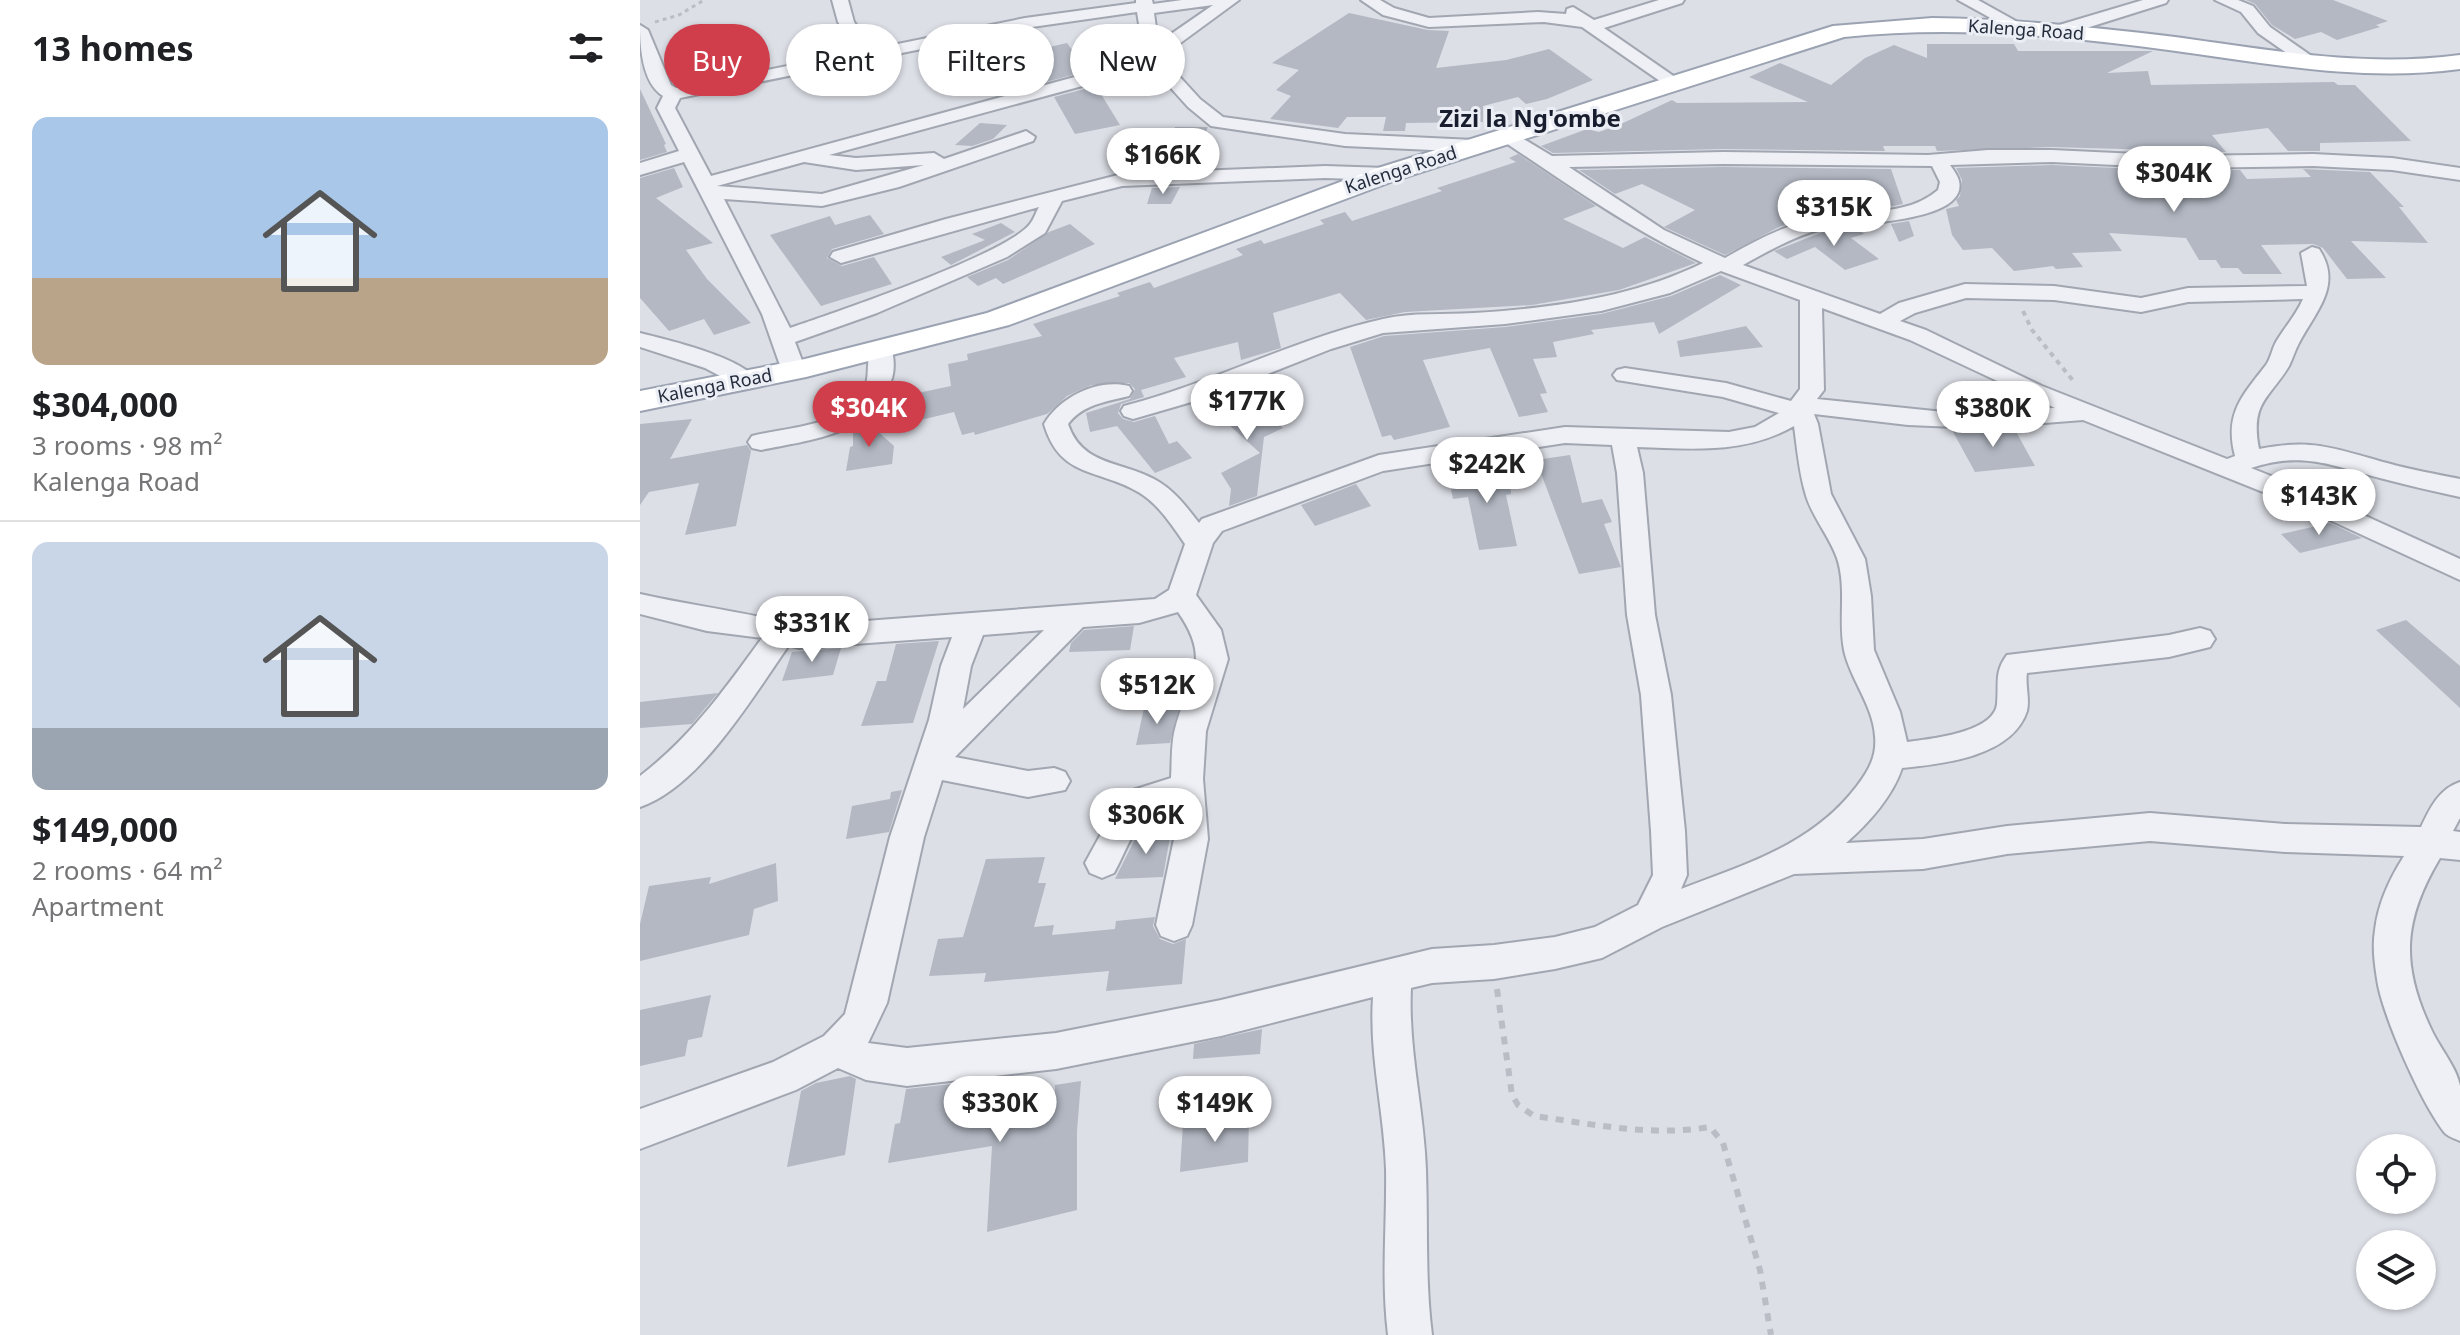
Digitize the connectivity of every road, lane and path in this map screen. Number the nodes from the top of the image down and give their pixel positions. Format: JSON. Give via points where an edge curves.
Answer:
{"nodes":[{"id":1,"x":704,"y":0,"type":"edge"},
{"id":2,"x":840,"y":0,"type":"edge"},
{"id":3,"x":1217,"y":0,"type":"edge"},
{"id":4,"x":1231,"y":0,"type":"edge"},
{"id":5,"x":1369,"y":0,"type":"edge"},
{"id":6,"x":1558,"y":0,"type":"edge"},
{"id":7,"x":1676,"y":0,"type":"edge"},
{"id":8,"x":1966,"y":0,"type":"edge"},
{"id":9,"x":2096,"y":0,"type":"edge"},
{"id":10,"x":2160,"y":0,"type":"edge"},
{"id":11,"x":2223,"y":0,"type":"edge"},
{"id":12,"x":1139,"y":5,"type":"edge"},
{"id":13,"x":1577,"y":6,"type":"edge"},
{"id":14,"x":2114,"y":14,"type":"junction"},
{"id":15,"x":847,"y":24,"type":"edge"},
{"id":16,"x":1145,"y":24,"type":"edge"},
{"id":17,"x":1590,"y":24,"type":"junction"},
{"id":18,"x":644,"y":28,"type":"edge"},
{"id":19,"x":2022,"y":29,"type":"junction"},
{"id":20,"x":2055,"y":32,"type":"junction"},
{"id":21,"x":1185,"y":34,"type":"edge"},
{"id":22,"x":902,"y":47,"type":"edge"},
{"id":23,"x":2460,"y":62,"type":"edge"},
{"id":24,"x":2314,"y":64,"type":"junction"},
{"id":25,"x":1070,"y":80,"type":"edge"},
{"id":26,"x":1676,"y":84,"type":"junction"},
{"id":27,"x":664,"y":89,"type":"edge"},
{"id":28,"x":1185,"y":90,"type":"edge"},
{"id":29,"x":672,"y":96,"type":"edge"},
{"id":30,"x":1507,"y":135,"type":"junction"},
{"id":31,"x":1026,"y":137,"type":"dead end"},
{"id":32,"x":1474,"y":146,"type":"junction"},
{"id":33,"x":690,"y":154,"type":"junction"},
{"id":34,"x":802,"y":156,"type":"junction"},
{"id":35,"x":1938,"y":160,"type":"junction"},
{"id":36,"x":954,"y":161,"type":"junction"},
{"id":37,"x":1546,"y":162,"type":"junction"},
{"id":38,"x":640,"y":169,"type":"edge"},
{"id":39,"x":1387,"y":174,"type":"junction"},
{"id":40,"x":2460,"y":174,"type":"edge"},
{"id":41,"x":709,"y":188,"type":"junction"},
{"id":42,"x":1054,"y":197,"type":"junction"},
{"id":43,"x":2312,"y":253,"type":"dead end"},
{"id":44,"x":841,"y":257,"type":"dead end"},
{"id":45,"x":1724,"y":264,"type":"junction"},
{"id":46,"x":2020,"y":291,"type":"junction"},
{"id":47,"x":2318,"y":292,"type":"junction"},
{"id":48,"x":1811,"y":296,"type":"junction"},
{"id":49,"x":1882,"y":322,"type":"junction"},
{"id":50,"x":782,"y":339,"type":"junction"},
{"id":51,"x":640,"y":340,"type":"edge"},
{"id":52,"x":881,"y":350,"type":"junction"},
{"id":53,"x":794,"y":371,"type":"junction"},
{"id":54,"x":1625,"y":375,"type":"dead end"},
{"id":55,"x":745,"y":380,"type":"junction"},
{"id":56,"x":640,"y":401,"type":"edge"},
{"id":57,"x":2085,"y":401,"type":"junction"},
{"id":58,"x":1800,"y":408,"type":"junction"},
{"id":59,"x":1623,"y":438,"type":"junction"},
{"id":60,"x":761,"y":442,"type":"dead end"},
{"id":61,"x":2238,"y":464,"type":"junction"},
{"id":62,"x":2460,"y":488,"type":"edge"},
{"id":63,"x":1199,"y":544,"type":"junction"},
{"id":64,"x":2460,"y":570,"type":"edge"},
{"id":65,"x":1181,"y":596,"type":"junction"},
{"id":66,"x":640,"y":604,"type":"edge"},
{"id":67,"x":1075,"y":618,"type":"junction"},
{"id":68,"x":972,"y":624,"type":"junction"},
{"id":69,"x":781,"y":634,"type":"junction"},
{"id":70,"x":2200,"y":639,"type":"dead end"},
{"id":71,"x":1890,"y":756,"type":"junction"},
{"id":72,"x":932,"y":760,"type":"junction"},
{"id":73,"x":1054,"y":781,"type":"dead end"},
{"id":74,"x":1187,"y":785,"type":"junction"},
{"id":75,"x":640,"y":794,"type":"edge"},
{"id":76,"x":2460,"y":795,"type":"edge"},
{"id":77,"x":2446,"y":844,"type":"edge"},
{"id":78,"x":1790,"y":860,"type":"junction"},
{"id":79,"x":1102,"y":863,"type":"dead end"},
{"id":80,"x":1650,"y":916,"type":"junction"},
{"id":81,"x":1174,"y":925,"type":"dead end"},
{"id":82,"x":1494,"y":962,"type":"junction"},
{"id":83,"x":1393,"y":974,"type":"junction"},
{"id":84,"x":837,"y":1049,"type":"junction"},
{"id":85,"x":2460,"y":1121,"type":"edge"},
{"id":86,"x":640,"y":1129,"type":"edge"},
{"id":87,"x":1410,"y":1335,"type":"edge"},
{"id":88,"x":1771,"y":1335,"type":"edge"}],
"edges":[{"from":1,"to":18,"type":"path"},
{"from":2,"to":15,"type":"street"},
{"from":3,"to":12,"type":"street"},
{"from":4,"to":21,"type":"street"},
{"from":5,"to":17,"type":"street","via":[[1394,16],[1425,24],[1552,17]]},
{"from":6,"to":13,"type":"street"},
{"from":7,"to":17,"type":"street"},
{"from":8,"to":19,"type":"street"},
{"from":9,"to":14,"type":"street"},
{"from":10,"to":14,"type":"street"},
{"from":11,"to":24,"type":"street","via":[[2247,9],[2264,30]]},
{"from":12,"to":16,"type":"street"},
{"from":12,"to":22,"type":"street"},
{"from":13,"to":17,"type":"street"},
{"from":14,"to":20,"type":"street"},
{"from":17,"to":26,"type":"street"},
{"from":18,"to":27,"type":"street"},
{"from":19,"to":20,"type":"main road","name":"Kalenga Road"},
{"from":19,"to":26,"type":"main road","name":"Kalenga Road","via":[[1872,26],[1815,38]]},
{"from":20,"to":24,"type":"main road","name":"Kalenga Road"},
{"from":23,"to":24,"type":"main road","name":"Kalenga Road","via":[[2390,71]]},
{"from":25,"to":34,"type":"street"},
{"from":26,"to":30,"type":"main road","name":"Kalenga Road"},
{"from":28,"to":32,"type":"street","via":[[1231,131]]},
{"from":29,"to":33,"type":"street","via":[[666,108]]},
{"from":30,"to":32,"type":"main road","name":"Kalenga Road"},
{"from":30,"to":37,"type":"street"},
{"from":31,"to":36,"type":"street"},
{"from":32,"to":39,"type":"main road","name":"Kalenga Road"},
{"from":33,"to":38,"type":"street"},
{"from":33,"to":41,"type":"street"},
{"from":34,"to":36,"type":"street","via":[[839,164]]},
{"from":34,"to":41,"type":"street"},
{"from":35,"to":37,"type":"street"},
{"from":35,"to":40,"type":"street","via":[[2313,160]]},
{"from":35,"to":45,"type":"street","via":[[1950,182],[1948,192],[1931,206],[1818,224]]},
{"from":36,"to":41,"type":"street","via":[[822,200]]},
{"from":37,"to":45,"type":"street","via":[[1657,234]]},
{"from":39,"to":42,"type":"street","via":[[1236,168],[1122,180]]},
{"from":39,"to":52,"type":"main road","name":"Kalenga Road","via":[[1079,291]]},
{"from":41,"to":50,"type":"street"},
{"from":42,"to":44,"type":"street"},
{"from":42,"to":50,"type":"street","via":[[1038,229],[1000,253]]},
{"from":43,"to":47,"type":"street"},
{"from":45,"to":48,"type":"street"},
{"from":45,"to":63,"type":"street","via":[[1640,297],[1498,318],[1384,325],[1188,396],[1088,399],[1069,408],[1056,424],[1058,436],[1075,458],[1143,483],[1165,498]]},
{"from":46,"to":47,"type":"street","via":[[2141,305],[2188,295]]},
{"from":46,"to":49,"type":"street","via":[[1965,291],[1907,308]]},
{"from":46,"to":57,"type":"path","via":[[2032,330]]},
{"from":47,"to":61,"type":"street","via":[[2251,402]]},
{"from":48,"to":49,"type":"street"},
{"from":48,"to":58,"type":"street","via":[[1812,390]]},
{"from":49,"to":57,"type":"street","via":[[2033,391]]},
{"from":50,"to":53,"type":"street"},
{"from":51,"to":55,"type":"street","via":[[713,363]]},
{"from":52,"to":53,"type":"main road","name":"Kalenga Road"},
{"from":52,"to":60,"type":"street","via":[[884,372],[872,403],[861,412]]},
{"from":53,"to":55,"type":"main road","name":"Kalenga Road"},
{"from":54,"to":58,"type":"street"},
{"from":55,"to":56,"type":"main road","name":"Kalenga Road"},
{"from":57,"to":58,"type":"street","via":[[2053,418],[1953,419]]},
{"from":57,"to":61,"type":"street"},
{"from":58,"to":59,"type":"street","via":[[1762,434],[1729,440]]},
{"from":58,"to":71,"type":"street","via":[[1818,494],[1851,559],[1859,650],[1891,733]]},
{"from":59,"to":63,"type":"street","via":[[1565,435],[1379,463],[1212,525]]},
{"from":59,"to":80,"type":"street","via":[[1668,831],[1670,875]]},
{"from":61,"to":62,"type":"street","via":[[2292,450],[2326,453]]},
{"from":61,"to":64,"type":"street"},
{"from":63,"to":65,"type":"street"},
{"from":65,"to":67,"type":"street","via":[[1163,608],[1139,613]]},
{"from":65,"to":74,"type":"street","via":[[1206,630],[1213,659],[1190,731]]},
{"from":66,"to":69,"type":"street"},
{"from":67,"to":68,"type":"street"},
{"from":67,"to":72,"type":"street"},
{"from":68,"to":69,"type":"street","via":[[827,637]]},
{"from":68,"to":72,"type":"street"},
{"from":69,"to":75,"type":"street","via":[[710,731],[683,761]]},
{"from":70,"to":71,"type":"street","via":[[2018,663],[2010,682],[2012,711],[2001,727],[1962,745]]},
{"from":71,"to":78,"type":"street","via":[[1883,776],[1851,819],[1817,847]]},
{"from":72,"to":73,"type":"street","via":[[1028,784]]},
{"from":72,"to":84,"type":"street","via":[[907,837],[868,1003],[859,1026]]},
{"from":74,"to":79,"type":"street","via":[[1147,798],[1130,810]]},
{"from":74,"to":81,"type":"street","via":[[1191,839]]},
{"from":76,"to":77,"type":"street","via":[[2441,816]]},
{"from":77,"to":78,"type":"street","via":[[2150,827],[1923,854]]},
{"from":77,"to":85,"type":"street","via":[[2398,903],[2391,946],[2399,993],[2423,1053]]},
{"from":78,"to":80,"type":"street"},
{"from":80,"to":82,"type":"street","via":[[1602,942]]},
{"from":82,"to":83,"type":"street"},
{"from":82,"to":88,"type":"path","via":[[1512,1095],[1518,1105],[1534,1116],[1566,1121],[1653,1132],[1710,1127],[1718,1133],[1760,1270]]},
{"from":83,"to":84,"type":"street","via":[[1221,1018],[1043,1052],[907,1067],[866,1061]]},
{"from":83,"to":87,"type":"street","via":[[1390,1029],[1406,1168],[1404,1287]]},
{"from":84,"to":86,"type":"street","via":[[782,1077]]}]}
